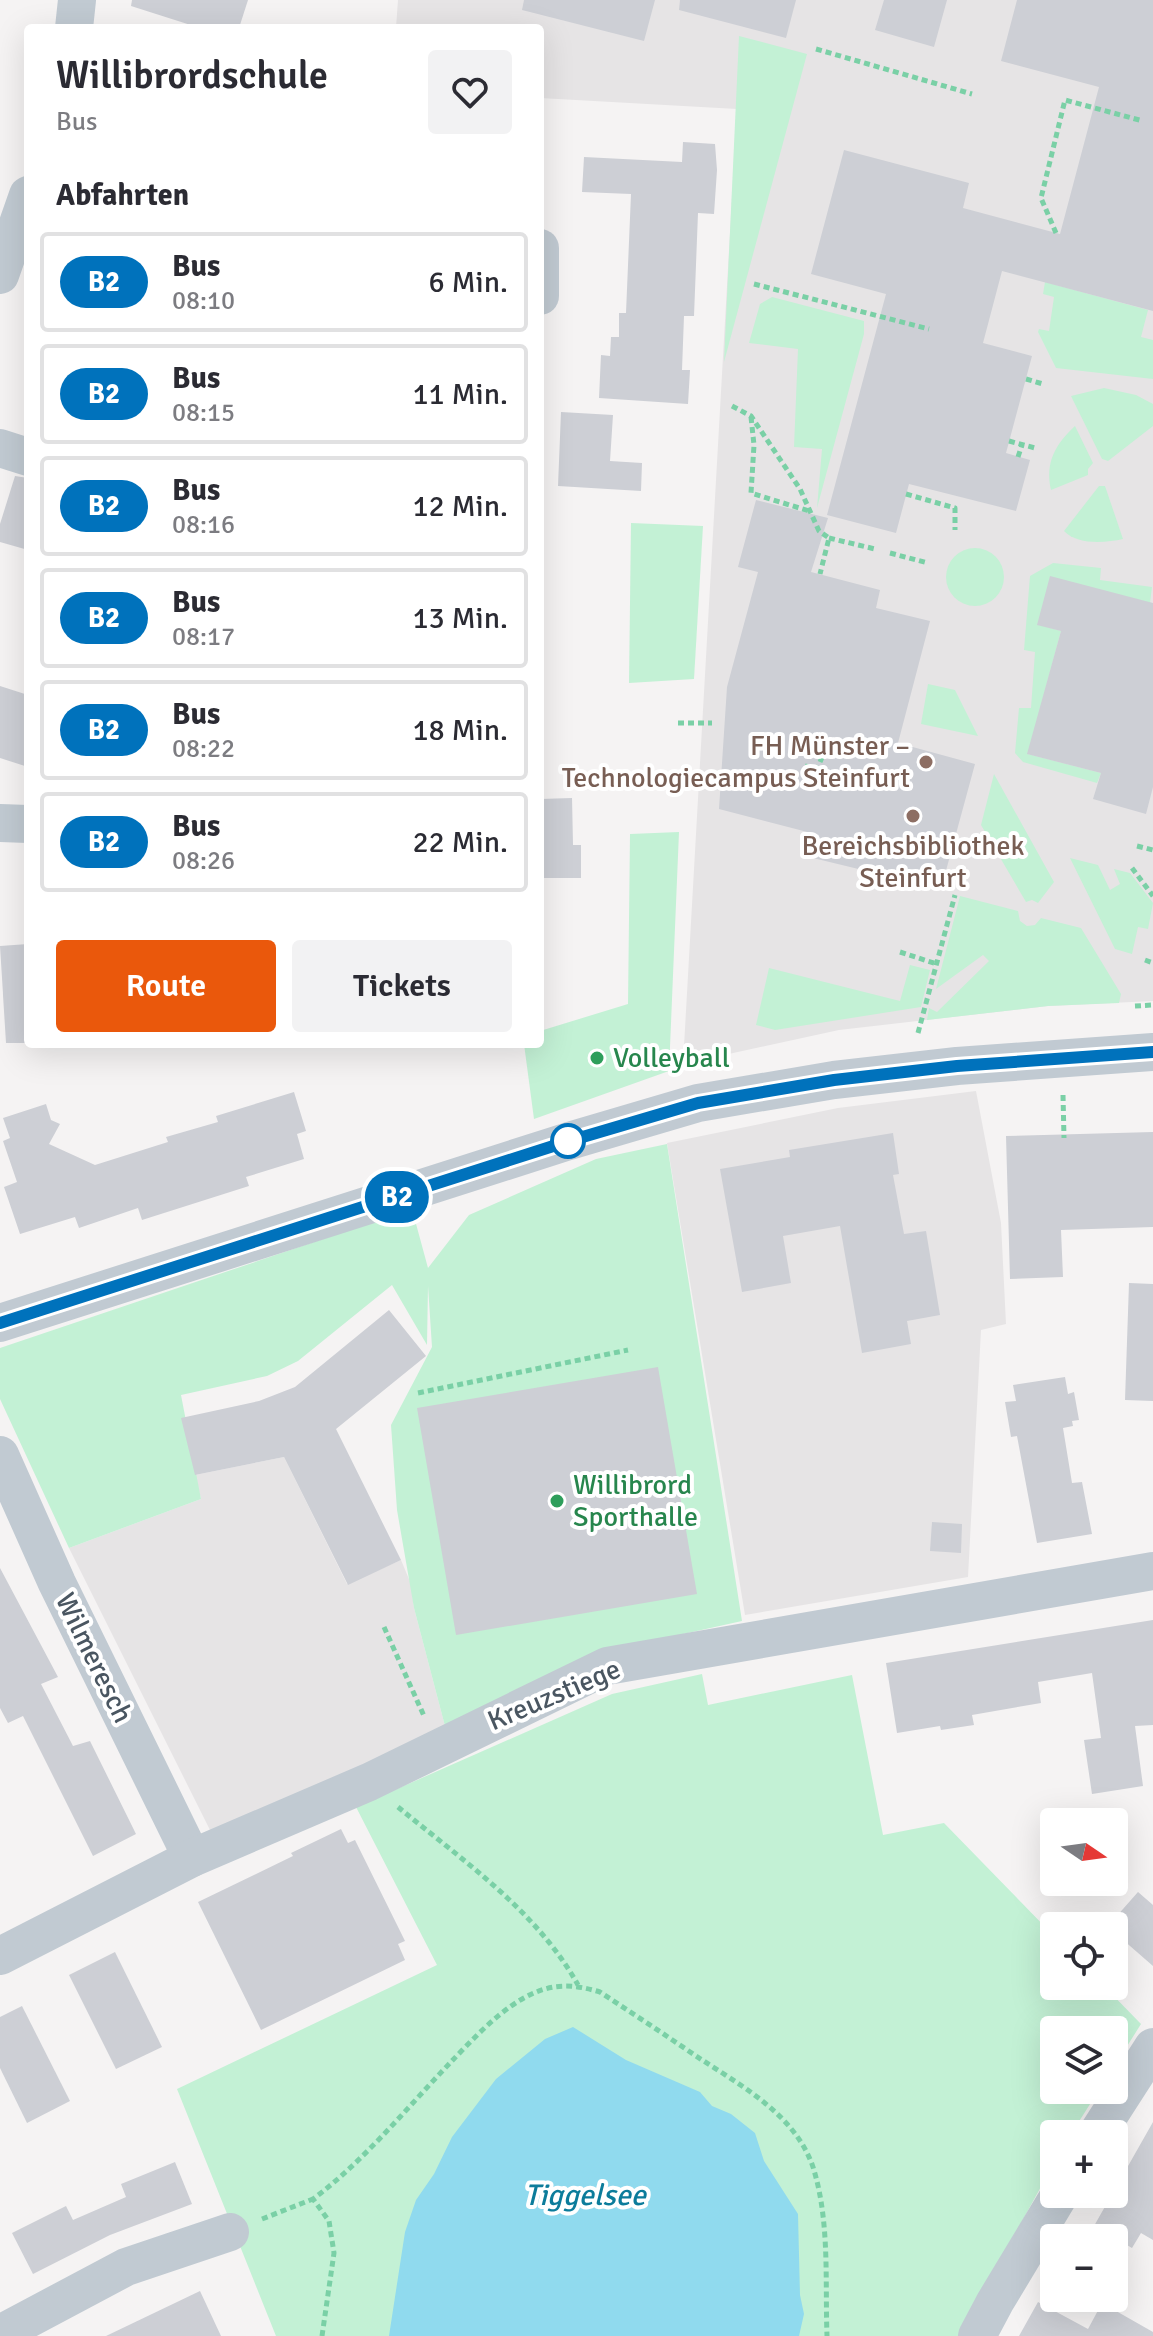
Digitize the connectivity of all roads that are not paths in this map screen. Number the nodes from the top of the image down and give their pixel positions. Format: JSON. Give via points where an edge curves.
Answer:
{"nodes":[{"id":1,"x":77,"y":0,"type":"edge"},
{"id":2,"x":74,"y":24,"type":"edge"},
{"id":3,"x":24,"y":206,"type":"edge"},
{"id":4,"x":0,"y":275,"type":"edge"},
{"id":5,"x":0,"y":448,"type":"edge"},
{"id":6,"x":24,"y":456,"type":"edge"},
{"id":7,"x":0,"y":823,"type":"edge"},
{"id":8,"x":24,"y":824,"type":"edge"},
{"id":9,"x":1153,"y":1052,"type":"edge"},
{"id":10,"x":0,"y":1323,"type":"edge"},
{"id":11,"x":0,"y":1455,"type":"edge"},
{"id":12,"x":1153,"y":1571,"type":"edge"},
{"id":13,"x":192,"y":1858,"type":"junction"},
{"id":14,"x":0,"y":1956,"type":"edge"},
{"id":15,"x":1153,"y":2047,"type":"edge"},
{"id":16,"x":1106,"y":2120,"type":"edge"},
{"id":17,"x":1052,"y":2208,"type":"edge"},
{"id":18,"x":230,"y":2232,"type":"road end"},
{"id":19,"x":0,"y":2334,"type":"edge"},
{"id":20,"x":977,"y":2336,"type":"edge"}],
"edges":[{"from":1,"to":2,"type":"street"},
{"from":3,"to":4,"type":"street"},
{"from":5,"to":6,"type":"street"},
{"from":7,"to":8,"type":"street"},
{"from":9,"to":10,"type":"street","via":[[907,1072],[662,1112]]},
{"from":11,"to":13,"type":"street","name":"Wilmeresch"},
{"from":12,"to":13,"type":"street","name":"Kreuzstiege","via":[[607,1666],[369,1782]]},
{"from":13,"to":14,"type":"street","name":"Kreuzstiege"},
{"from":15,"to":16,"type":"street"},
{"from":17,"to":20,"type":"street"},
{"from":18,"to":19,"type":"street","via":[[126,2267]]}]}
